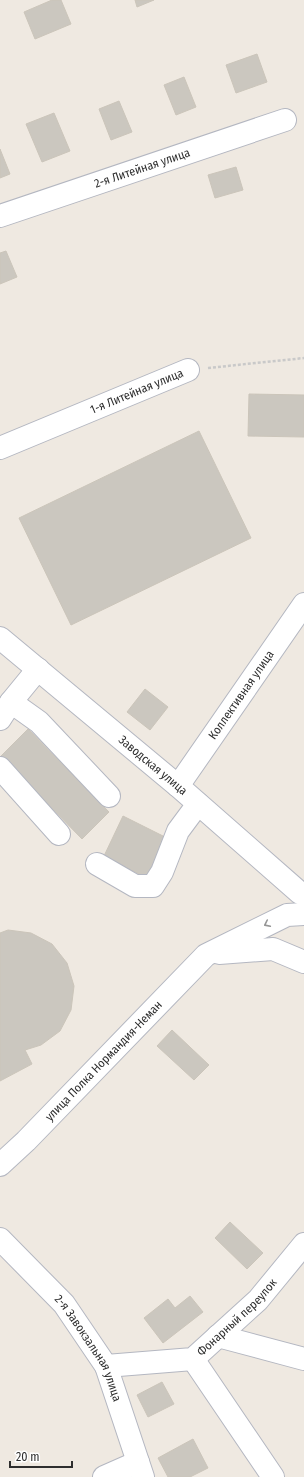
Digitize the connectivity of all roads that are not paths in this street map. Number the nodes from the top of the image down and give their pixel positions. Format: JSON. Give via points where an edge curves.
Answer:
{"nodes":[{"id":1,"x":285,"y":120,"type":"dead end"},
{"id":2,"x":0,"y":216,"type":"edge"},
{"id":3,"x":188,"y":370,"type":"road end"},
{"id":4,"x":0,"y":448,"type":"edge"},
{"id":5,"x":304,"y":604,"type":"edge"},
{"id":6,"x":0,"y":638,"type":"edge"},
{"id":7,"x":38,"y":669,"type":"junction"},
{"id":8,"x":6,"y":711,"type":"edge"},
{"id":9,"x":0,"y":768,"type":"edge"},
{"id":10,"x":178,"y":786,"type":"junction"},
{"id":11,"x":109,"y":796,"type":"dead end"},
{"id":12,"x":198,"y":804,"type":"junction"},
{"id":13,"x":59,"y":834,"type":"dead end"},
{"id":14,"x":97,"y":864,"type":"dead end"},
{"id":15,"x":304,"y":895,"type":"edge"},
{"id":16,"x":304,"y":914,"type":"edge"},
{"id":17,"x":206,"y":955,"type":"junction"},
{"id":18,"x":304,"y":962,"type":"edge"},
{"id":19,"x":0,"y":1165,"type":"edge"},
{"id":20,"x":0,"y":1239,"type":"edge"},
{"id":21,"x":304,"y":1244,"type":"edge"},
{"id":22,"x":218,"y":1336,"type":"junction"},
{"id":23,"x":193,"y":1358,"type":"junction"},
{"id":24,"x":304,"y":1359,"type":"edge"},
{"id":25,"x":106,"y":1366,"type":"junction"},
{"id":26,"x":140,"y":1469,"type":"edge"},
{"id":27,"x":104,"y":1477,"type":"edge"},
{"id":28,"x":273,"y":1477,"type":"edge"}],
"edges":[{"from":1,"to":2,"type":"street","name":"2-я Литейная улица"},
{"from":3,"to":4,"type":"street","name":"1-я Литейная улица"},
{"from":5,"to":10,"type":"street","name":"Коллективная улица"},
{"from":6,"to":7,"type":"street","name":"Заводская улица"},
{"from":7,"to":8,"type":"street"},
{"from":7,"to":10,"type":"street","name":"Заводская улица"},
{"from":8,"to":11,"type":"street","via":[[39,722]]},
{"from":9,"to":13,"type":"street"},
{"from":10,"to":12,"type":"street","name":"Заводская улица"},
{"from":12,"to":14,"type":"street","via":[[178,831],[162,872],[153,886],[135,886]]},
{"from":12,"to":15,"type":"street","name":"Заводская улица"},
{"from":16,"to":17,"type":"street","name":"улица Полка Нормандия-Неман","one_way":true,"via":[[287,915]]},
{"from":17,"to":18,"type":"street","via":[[273,948]]},
{"from":17,"to":19,"type":"street","name":"улица Полка Нормандия-Неман"},
{"from":20,"to":25,"type":"street","name":"2-я Завокзальная улица","via":[[64,1304]]},
{"from":21,"to":22,"type":"street","name":"Фонарный переулок","via":[[258,1300]]},
{"from":22,"to":23,"type":"street","name":"Фонарный переулок"},
{"from":22,"to":24,"type":"street"},
{"from":23,"to":25,"type":"street","name":"Фонарный переулок"},
{"from":23,"to":28,"type":"street"},
{"from":25,"to":26,"type":"street","name":"2-я Завокзальная улица"},
{"from":26,"to":27,"type":"street"}]}
